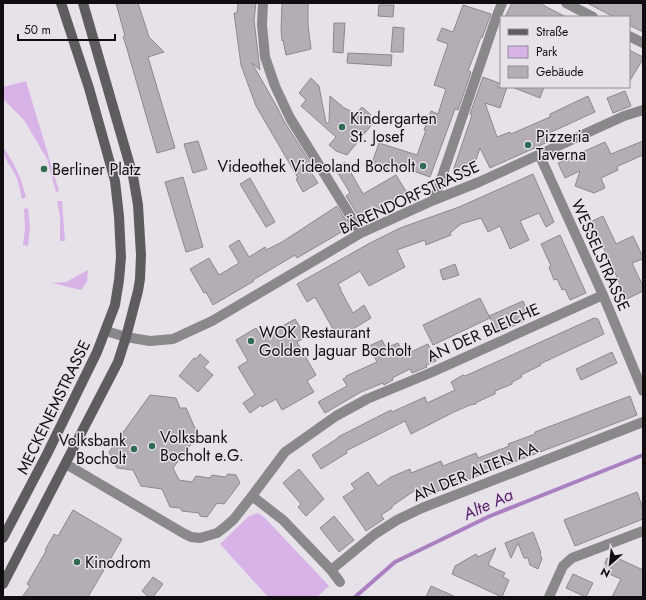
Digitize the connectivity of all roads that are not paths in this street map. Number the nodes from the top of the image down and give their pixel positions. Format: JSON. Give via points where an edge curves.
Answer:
{"nodes":[{"id":1,"x":61,"y":3,"type":"edge"},
{"id":2,"x":83,"y":3,"type":"edge"},
{"id":3,"x":263,"y":3,"type":"edge"},
{"id":4,"x":502,"y":3,"type":"edge"},
{"id":5,"x":566,"y":3,"type":"edge"},
{"id":6,"x":591,"y":16,"type":"edge"},
{"id":7,"x":630,"y":36,"type":"edge"},
{"id":8,"x":643,"y":43,"type":"edge"},
{"id":9,"x":643,"y":110,"type":"edge"},
{"id":10,"x":539,"y":154,"type":"junction"},
{"id":11,"x":434,"y":200,"type":"junction"},
{"id":12,"x":361,"y":233,"type":"junction"},
{"id":13,"x":603,"y":295,"type":"junction"},
{"id":14,"x":106,"y":331,"type":"junction"},
{"id":15,"x":126,"y":337,"type":"junction"},
{"id":16,"x":643,"y":391,"type":"edge"},
{"id":17,"x":643,"y":422,"type":"edge"},
{"id":18,"x":66,"y":464,"type":"junction"},
{"id":19,"x":252,"y":496,"type":"junction"},
{"id":20,"x":643,"y":531,"type":"edge"},
{"id":21,"x":3,"y":538,"type":"edge"},
{"id":22,"x":331,"y":570,"type":"junction"},
{"id":23,"x":340,"y":582,"type":"dead end"},
{"id":24,"x":3,"y":584,"type":"edge"},
{"id":25,"x":549,"y":597,"type":"edge"}],
"edges":[{"from":1,"to":14,"type":"main road","name":"MECKENEMSTRASSE","via":[[89,88],[115,181],[120,216],[119,280],[115,305]]},
{"from":2,"to":15,"type":"main road","via":[[133,176],[138,205],[141,236],[140,278]]},
{"from":3,"to":12,"type":"street","via":[[265,57],[275,86],[290,118]]},
{"from":4,"to":11,"type":"street"},
{"from":5,"to":6,"type":"street"},
{"from":7,"to":8,"type":"street"},
{"from":9,"to":10,"type":"street","name":"BÄRENDORFSTRASSE"},
{"from":10,"to":11,"type":"street","name":"BÄRENDORFSTRASSE"},
{"from":10,"to":13,"type":"street","name":"WESSELSTRASSE"},
{"from":11,"to":12,"type":"street","name":"BÄRENDORFSTRASSE"},
{"from":12,"to":15,"type":"street","name":"BÄRENDORFSTRASSE","via":[[212,321],[172,339],[150,341]]},
{"from":13,"to":16,"type":"street","name":"WESSELSTRASSE"},
{"from":13,"to":19,"type":"street","name":"AN DER BLEICHE","via":[[367,399],[342,413],[285,452]]},
{"from":14,"to":15,"type":"street","name":"MECKENEMSTRASSE"},
{"from":14,"to":21,"type":"main road","name":"MECKENEMSTRASSE","via":[[55,438]]},
{"from":15,"to":18,"type":"main road","via":[[118,362]]},
{"from":17,"to":22,"type":"street","name":"AN DER ALTEN AA","via":[[422,508],[375,534]]},
{"from":18,"to":19,"type":"street","name":"AN DER BLEICHE","via":[[191,536],[200,538],[217,533],[234,519]]},
{"from":18,"to":24,"type":"main road"},
{"from":19,"to":22,"type":"street","via":[[283,520]]},
{"from":20,"to":25,"type":"street","via":[[572,558],[563,566]]},
{"from":22,"to":23,"type":"street"}]}
